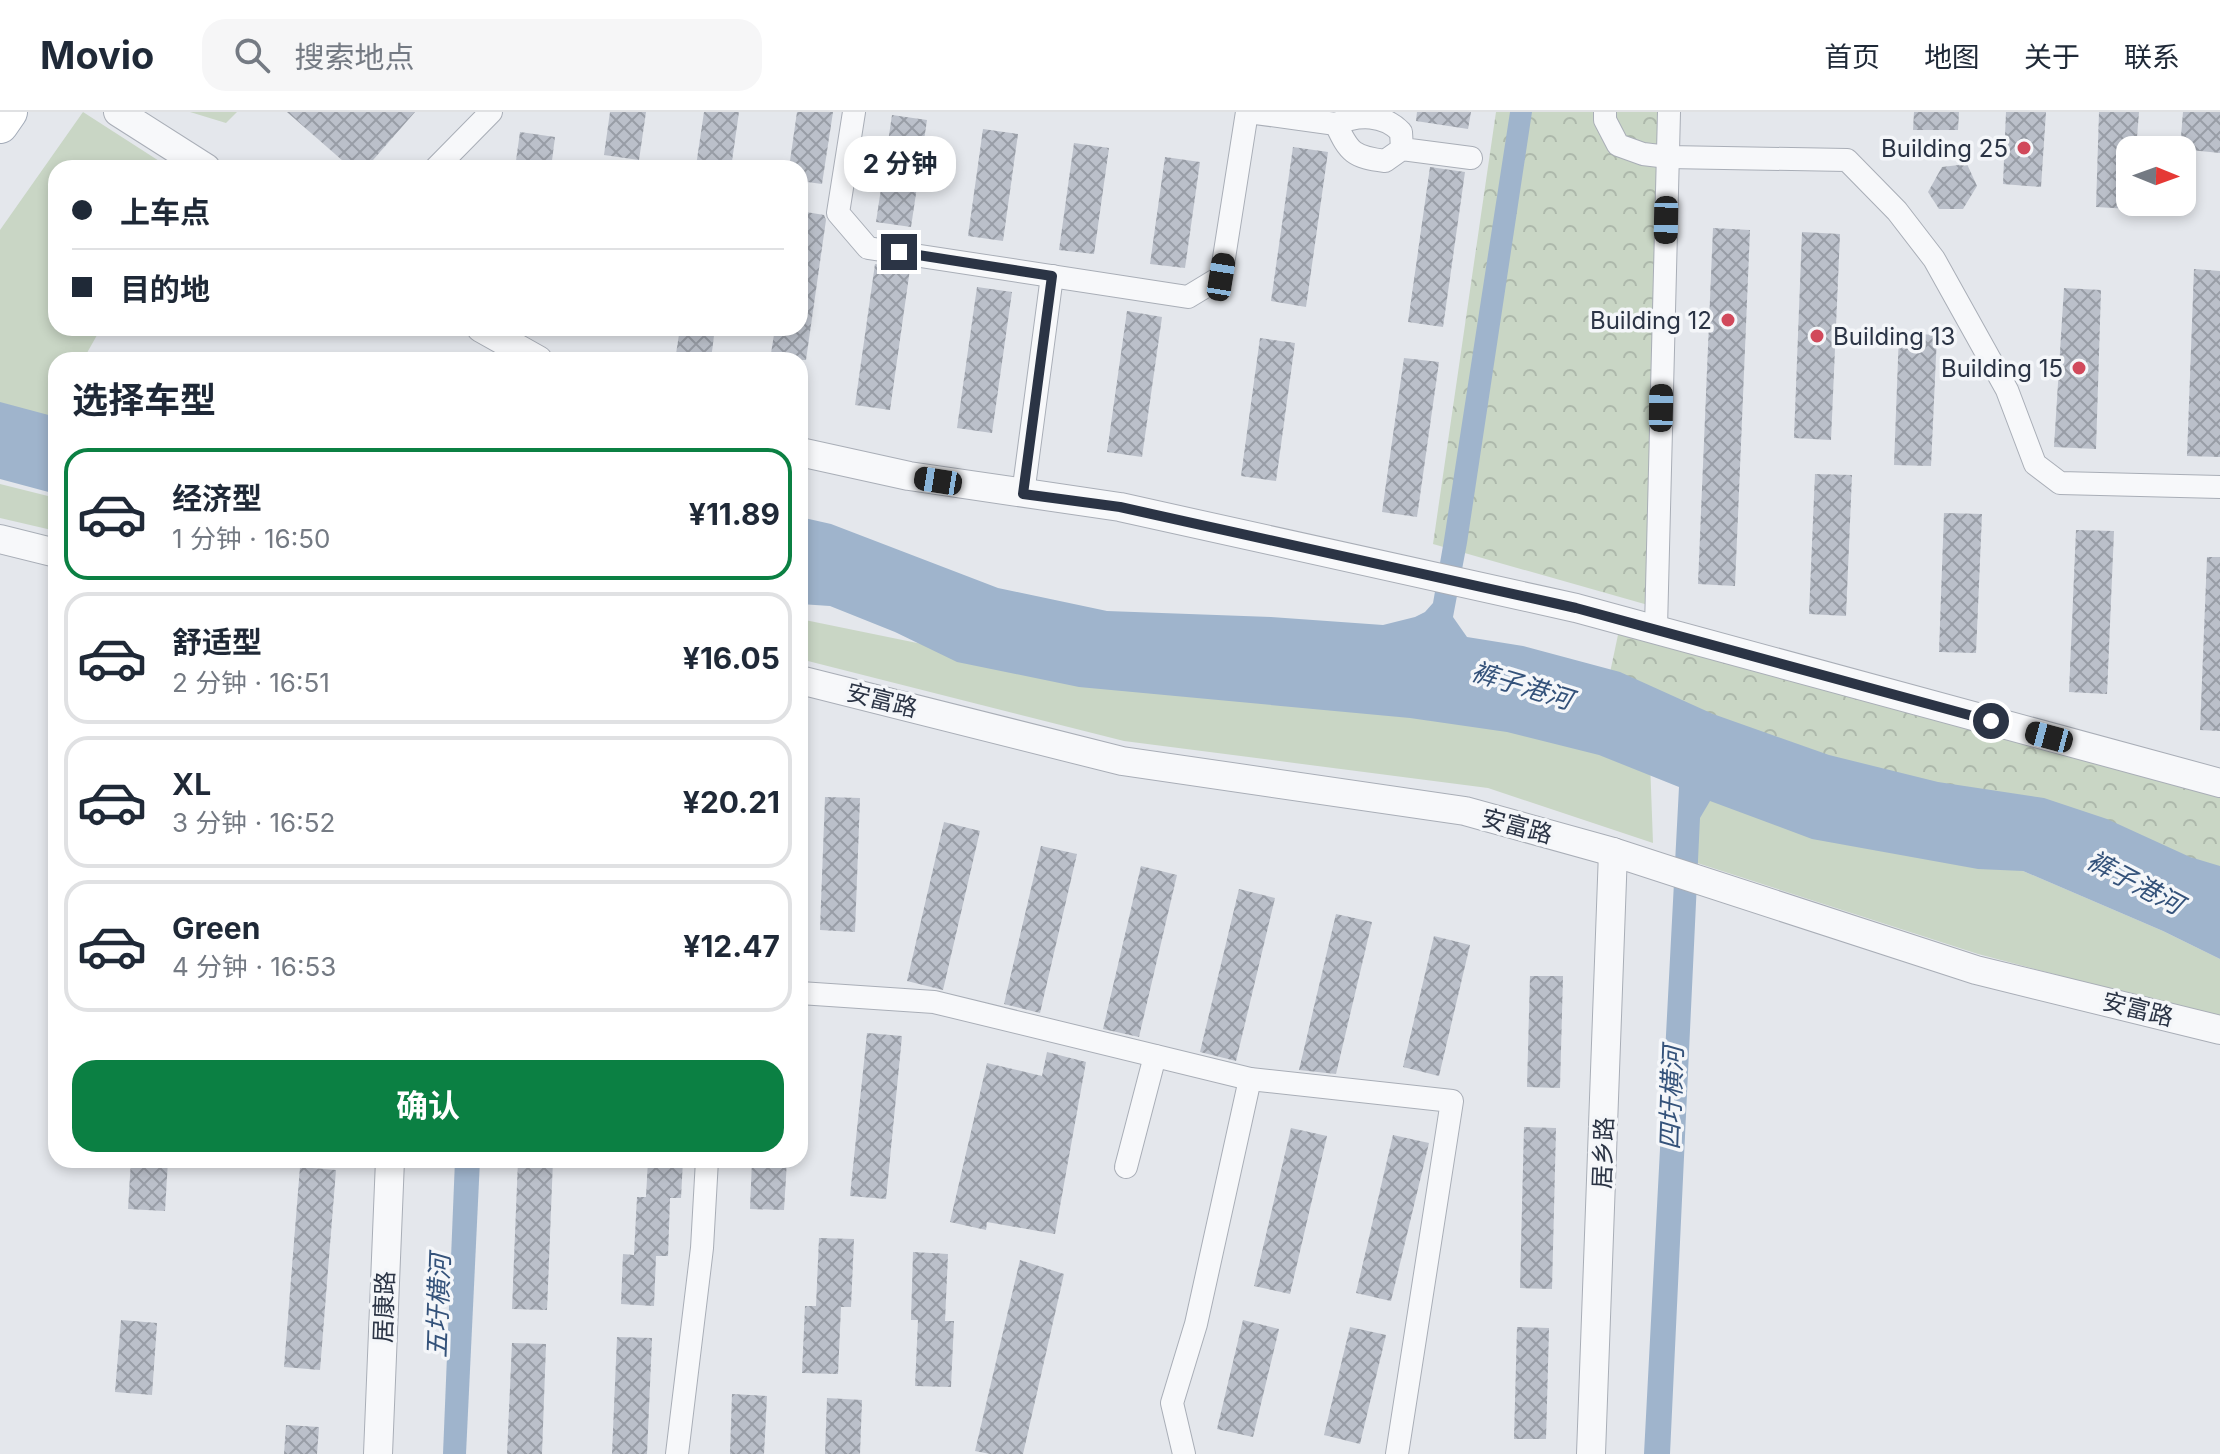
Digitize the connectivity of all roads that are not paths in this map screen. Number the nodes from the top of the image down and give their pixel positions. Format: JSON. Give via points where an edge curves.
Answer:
{"nodes":[{"id":1,"x":9,"y":112,"type":"edge"},
{"id":2,"x":118,"y":112,"type":"edge"},
{"id":3,"x":491,"y":112,"type":"edge"},
{"id":4,"x":854,"y":112,"type":"edge"},
{"id":5,"x":1247,"y":112,"type":"edge"},
{"id":6,"x":1605,"y":112,"type":"edge"},
{"id":7,"x":1669,"y":112,"type":"edge"},
{"id":8,"x":1336,"y":124,"type":"junction"},
{"id":9,"x":0,"y":125,"type":"edge"},
{"id":10,"x":1402,"y":149,"type":"junction"},
{"id":11,"x":1668,"y":157,"type":"junction"},
{"id":12,"x":1471,"y":158,"type":"dead end"},
{"id":13,"x":193,"y":160,"type":"edge"},
{"id":14,"x":444,"y":160,"type":"edge"},
{"id":15,"x":1052,"y":276,"type":"junction"},
{"id":16,"x":495,"y":336,"type":"edge"},
{"id":17,"x":524,"y":352,"type":"edge"},
{"id":18,"x":808,"y":454,"type":"edge"},
{"id":19,"x":2220,"y":487,"type":"edge"},
{"id":20,"x":1023,"y":494,"type":"junction"},
{"id":21,"x":0,"y":539,"type":"edge"},
{"id":22,"x":48,"y":551,"type":"edge"},
{"id":23,"x":1656,"y":628,"type":"junction"},
{"id":24,"x":808,"y":682,"type":"edge"},
{"id":25,"x":2220,"y":783,"type":"edge"},
{"id":26,"x":1613,"y":852,"type":"junction"},
{"id":27,"x":808,"y":994,"type":"edge"},
{"id":28,"x":2220,"y":1030,"type":"edge"},
{"id":29,"x":1155,"y":1056,"type":"junction"},
{"id":30,"x":1250,"y":1079,"type":"junction"},
{"id":31,"x":1126,"y":1167,"type":"dead end"},
{"id":32,"x":390,"y":1168,"type":"edge"},
{"id":33,"x":707,"y":1168,"type":"edge"},
{"id":34,"x":378,"y":1454,"type":"edge"},
{"id":35,"x":677,"y":1454,"type":"edge"},
{"id":36,"x":1184,"y":1454,"type":"edge"},
{"id":37,"x":1397,"y":1454,"type":"edge"},
{"id":38,"x":1591,"y":1454,"type":"edge"}],
"edges":[{"from":1,"to":9,"type":"main road"},
{"from":2,"to":13,"type":"street"},
{"from":3,"to":14,"type":"street"},
{"from":4,"to":15,"type":"street","via":[[838,213],[868,248]]},
{"from":5,"to":8,"type":"street"},
{"from":5,"to":15,"type":"street","via":[[1221,277],[1188,297]]},
{"from":6,"to":11,"type":"street","via":[[1618,145]]},
{"from":7,"to":11,"type":"street"},
{"from":8,"to":10,"type":"street","via":[[1346,146],[1360,158],[1385,161]]},
{"from":8,"to":10,"type":"street","via":[[1356,116],[1391,121],[1401,132]]},
{"from":10,"to":12,"type":"street"},
{"from":11,"to":19,"type":"street","via":[[1847,160],[1934,259],[2007,390],[2035,464],[2060,483]]},
{"from":11,"to":23,"type":"street"},
{"from":15,"to":20,"type":"street"},
{"from":16,"to":17,"type":"street"},
{"from":18,"to":20,"type":"street"},
{"from":20,"to":23,"type":"street","via":[[1120,507]]},
{"from":21,"to":22,"type":"street"},
{"from":23,"to":25,"type":"street"},
{"from":24,"to":26,"type":"street","name":"安富路","via":[[1122,761],[1465,811]]},
{"from":26,"to":28,"type":"street","name":"安富路","via":[[1976,970]]},
{"from":26,"to":38,"type":"street","name":"居乡路"},
{"from":27,"to":29,"type":"street","via":[[934,1002]]},
{"from":29,"to":30,"type":"street"},
{"from":29,"to":31,"type":"street"},
{"from":30,"to":36,"type":"street","via":[[1196,1324],[1172,1403]]},
{"from":30,"to":37,"type":"street","via":[[1452,1101]]},
{"from":32,"to":34,"type":"street","name":"居康路"},
{"from":33,"to":35,"type":"street"}]}
